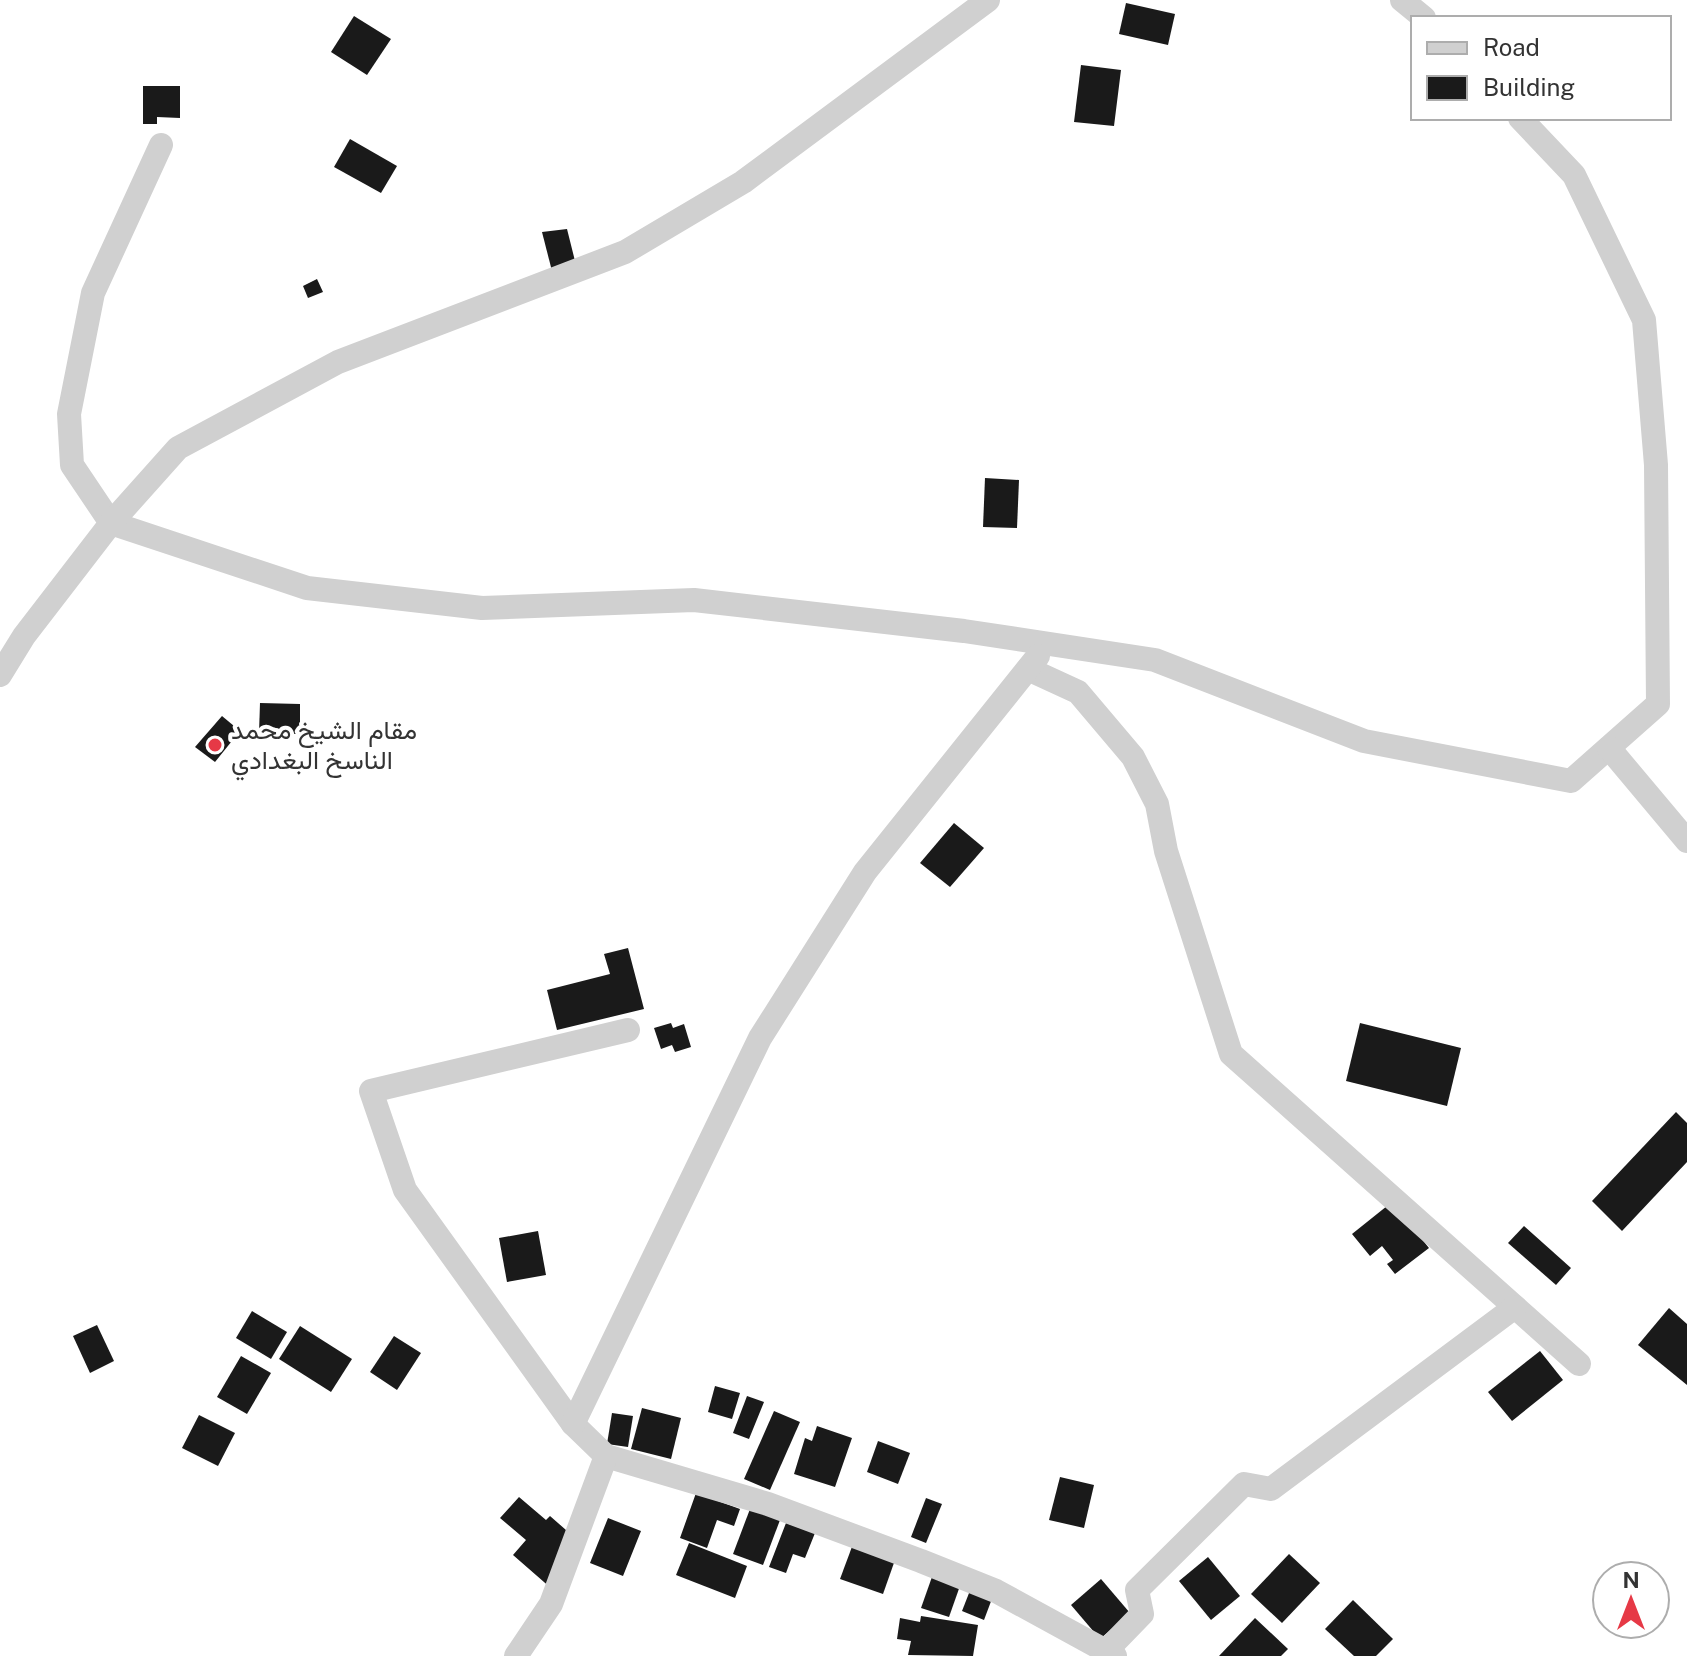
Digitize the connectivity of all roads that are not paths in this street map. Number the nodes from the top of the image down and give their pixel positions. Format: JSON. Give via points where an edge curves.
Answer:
{"nodes":[{"id":1,"x":988,"y":0,"type":"edge"},
{"id":2,"x":1402,"y":0,"type":"edge"},
{"id":3,"x":1422,"y":16,"type":"edge"},
{"id":4,"x":1522,"y":120,"type":"edge"},
{"id":5,"x":161,"y":145,"type":"dead end"},
{"id":6,"x":111,"y":523,"type":"junction"},
{"id":7,"x":1049,"y":644,"type":"junction"},
{"id":8,"x":1028,"y":669,"type":"junction"},
{"id":9,"x":0,"y":675,"type":"edge"},
{"id":10,"x":1609,"y":748,"type":"junction"},
{"id":11,"x":1687,"y":841,"type":"edge"},
{"id":12,"x":628,"y":1030,"type":"dead end"},
{"id":13,"x":1515,"y":1307,"type":"junction"},
{"id":14,"x":1579,"y":1364,"type":"dead end"},
{"id":15,"x":573,"y":1424,"type":"junction"},
{"id":16,"x":606,"y":1456,"type":"junction"},
{"id":17,"x":1110,"y":1654,"type":"edge"},
{"id":18,"x":516,"y":1656,"type":"edge"}],
"edges":[{"from":1,"to":6,"type":"street","via":[[743,182],[625,252],[338,362],[178,448]]},
{"from":2,"to":3,"type":"street"},
{"from":4,"to":10,"type":"street","via":[[1574,175],[1644,320],[1656,465],[1658,704]]},
{"from":5,"to":6,"type":"street","via":[[93,293],[69,414],[72,465]]},
{"from":6,"to":7,"type":"street","via":[[307,588],[482,608],[694,600]]},
{"from":6,"to":9,"type":"street"},
{"from":7,"to":8,"type":"street"},
{"from":7,"to":10,"type":"street","via":[[1155,660],[1364,741],[1571,781]]},
{"from":8,"to":13,"type":"street","via":[[1078,692],[1133,757],[1157,804],[1166,851],[1231,1054]]},
{"from":8,"to":15,"type":"street","via":[[865,872],[760,1038]]},
{"from":10,"to":11,"type":"street"},
{"from":12,"to":15,"type":"street","via":[[371,1091],[405,1190]]},
{"from":13,"to":14,"type":"street"},
{"from":13,"to":17,"type":"street","via":[[1271,1489],[1244,1484],[1137,1590],[1142,1614]]},
{"from":15,"to":16,"type":"street"},
{"from":16,"to":17,"type":"street","via":[[768,1504],[921,1561],[996,1591]]},
{"from":16,"to":18,"type":"street","via":[[551,1604]]}]}
